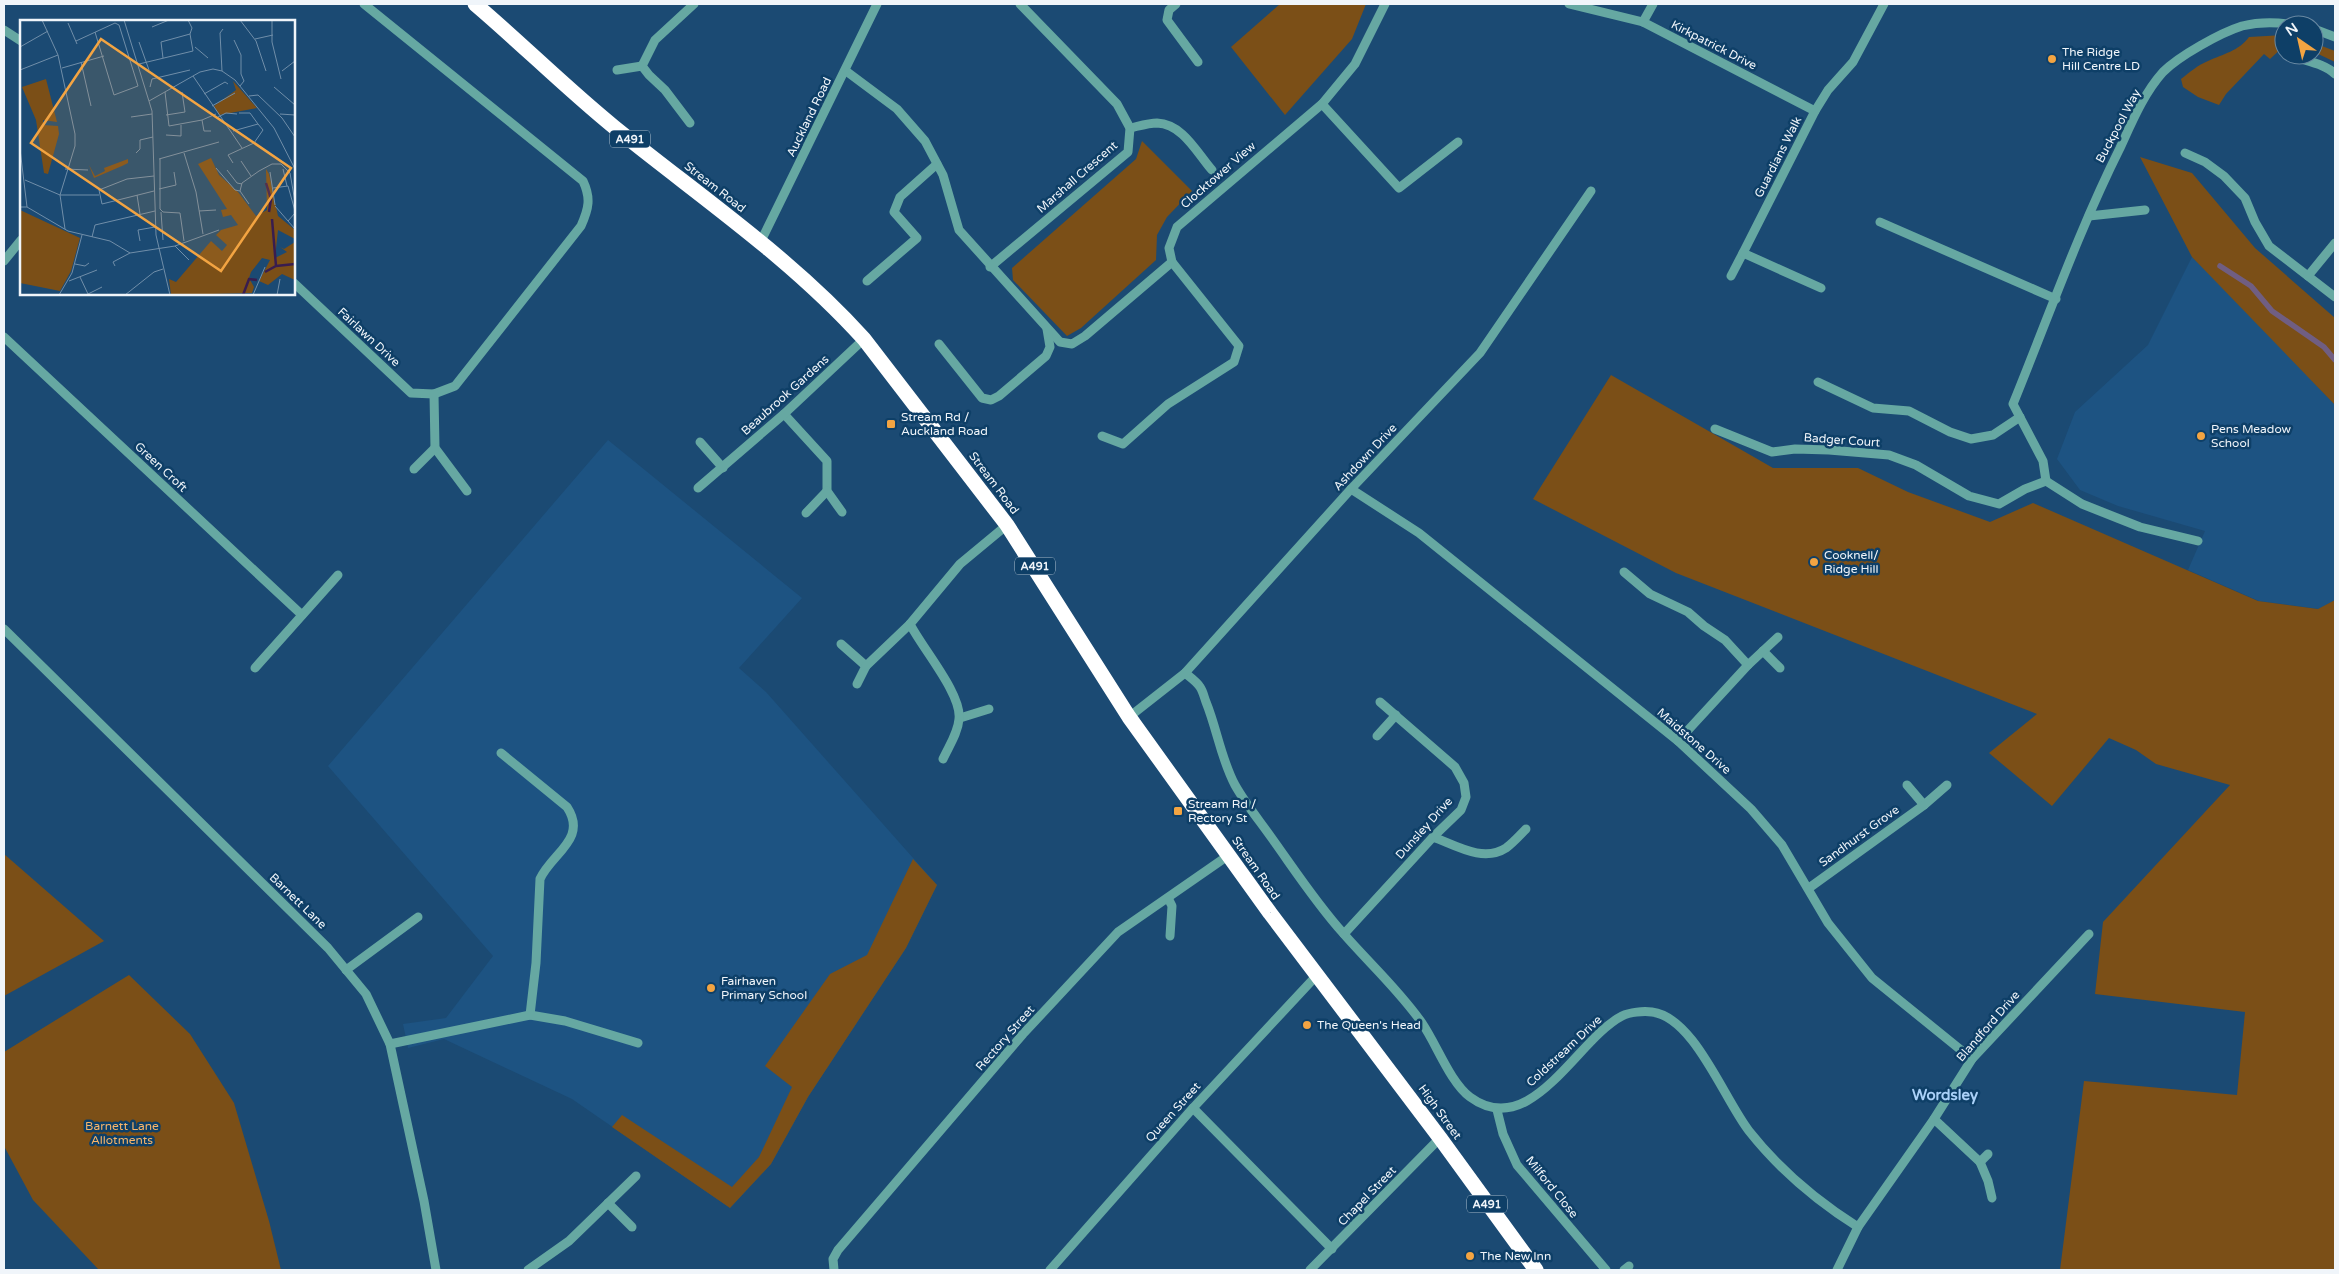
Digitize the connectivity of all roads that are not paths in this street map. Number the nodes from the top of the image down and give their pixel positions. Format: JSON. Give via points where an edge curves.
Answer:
{"nodes":[{"id":1,"x":364,"y":4,"type":"edge"},
{"id":2,"x":475,"y":4,"type":"edge"},
{"id":3,"x":694,"y":4,"type":"edge"},
{"id":4,"x":877,"y":4,"type":"edge"},
{"id":5,"x":1020,"y":4,"type":"edge"},
{"id":6,"x":1176,"y":4,"type":"edge"},
{"id":7,"x":1386,"y":4,"type":"edge"},
{"id":8,"x":1569,"y":4,"type":"edge"},
{"id":9,"x":1653,"y":4,"type":"edge"},
{"id":10,"x":1884,"y":4,"type":"edge"},
{"id":11,"x":1643,"y":22,"type":"junction"},
{"id":12,"x":2274,"y":23,"type":"edge"},
{"id":13,"x":4,"y":30,"type":"edge"},
{"id":14,"x":20,"y":40,"type":"edge"},
{"id":15,"x":1198,"y":62,"type":"dead end"},
{"id":16,"x":2320,"y":65,"type":"edge"},
{"id":17,"x":642,"y":66,"type":"junction"},
{"id":18,"x":616,"y":70,"type":"dead end"},
{"id":19,"x":846,"y":71,"type":"junction"},
{"id":20,"x":2335,"y":74,"type":"edge"},
{"id":21,"x":1322,"y":104,"type":"junction"},
{"id":22,"x":1815,"y":111,"type":"junction"},
{"id":23,"x":690,"y":123,"type":"dead end"},
{"id":24,"x":1130,"y":128,"type":"junction"},
{"id":25,"x":1458,"y":142,"type":"dead end"},
{"id":26,"x":2185,"y":153,"type":"dead end"},
{"id":27,"x":937,"y":164,"type":"junction"},
{"id":28,"x":1212,"y":170,"type":"dead end"},
{"id":29,"x":1591,"y":191,"type":"dead end"},
{"id":30,"x":2145,"y":210,"type":"dead end"},
{"id":31,"x":2089,"y":216,"type":"junction"},
{"id":32,"x":1880,"y":222,"type":"dead end"},
{"id":33,"x":20,"y":241,"type":"edge"},
{"id":34,"x":761,"y":241,"type":"junction"},
{"id":35,"x":2335,"y":243,"type":"edge"},
{"id":36,"x":1743,"y":252,"type":"junction"},
{"id":37,"x":4,"y":261,"type":"edge"},
{"id":38,"x":1172,"y":262,"type":"junction"},
{"id":39,"x":990,"y":267,"type":"junction"},
{"id":40,"x":1731,"y":276,"type":"dead end"},
{"id":41,"x":2308,"y":276,"type":"junction"},
{"id":42,"x":867,"y":281,"type":"dead end"},
{"id":43,"x":295,"y":284,"type":"edge"},
{"id":44,"x":1821,"y":288,"type":"dead end"},
{"id":45,"x":2335,"y":297,"type":"edge"},
{"id":46,"x":2056,"y":299,"type":"junction"},
{"id":47,"x":1046,"y":328,"type":"junction"},
{"id":48,"x":4,"y":337,"type":"edge"},
{"id":49,"x":864,"y":339,"type":"junction"},
{"id":50,"x":939,"y":344,"type":"dead end"},
{"id":51,"x":1818,"y":382,"type":"dead end"},
{"id":52,"x":434,"y":394,"type":"junction"},
{"id":53,"x":784,"y":414,"type":"junction"},
{"id":54,"x":2020,"y":417,"type":"junction"},
{"id":55,"x":1715,"y":429,"type":"dead end"},
{"id":56,"x":1102,"y":436,"type":"dead end"},
{"id":57,"x":700,"y":442,"type":"dead end"},
{"id":58,"x":435,"y":448,"type":"junction"},
{"id":59,"x":722,"y":468,"type":"junction"},
{"id":60,"x":414,"y":469,"type":"dead end"},
{"id":61,"x":2046,"y":481,"type":"junction"},
{"id":62,"x":698,"y":488,"type":"dead end"},
{"id":63,"x":1351,"y":489,"type":"junction"},
{"id":64,"x":467,"y":491,"type":"dead end"},
{"id":65,"x":826,"y":491,"type":"junction"},
{"id":66,"x":842,"y":512,"type":"dead end"},
{"id":67,"x":806,"y":513,"type":"dead end"},
{"id":68,"x":1007,"y":525,"type":"junction"},
{"id":69,"x":2198,"y":541,"type":"dead end"},
{"id":70,"x":1624,"y":572,"type":"dead end"},
{"id":71,"x":338,"y":575,"type":"dead end"},
{"id":72,"x":302,"y":616,"type":"junction"},
{"id":73,"x":910,"y":624,"type":"junction"},
{"id":74,"x":4,"y":629,"type":"edge"},
{"id":75,"x":1778,"y":637,"type":"dead end"},
{"id":76,"x":841,"y":644,"type":"dead end"},
{"id":77,"x":1763,"y":651,"type":"junction"},
{"id":78,"x":1748,"y":665,"type":"junction"},
{"id":79,"x":866,"y":666,"type":"junction"},
{"id":80,"x":255,"y":668,"type":"dead end"},
{"id":81,"x":1780,"y":668,"type":"dead end"},
{"id":82,"x":1185,"y":673,"type":"junction"},
{"id":83,"x":857,"y":684,"type":"dead end"},
{"id":84,"x":1380,"y":702,"type":"dead end"},
{"id":85,"x":988,"y":710,"type":"dead end"},
{"id":86,"x":1396,"y":715,"type":"junction"},
{"id":87,"x":1130,"y":717,"type":"junction"},
{"id":88,"x":960,"y":718,"type":"junction"},
{"id":89,"x":1377,"y":736,"type":"dead end"},
{"id":90,"x":1678,"y":741,"type":"junction"},
{"id":91,"x":501,"y":753,"type":"dead end"},
{"id":92,"x":943,"y":759,"type":"dead end"},
{"id":93,"x":1907,"y":785,"type":"dead end"},
{"id":94,"x":1947,"y":785,"type":"dead end"},
{"id":95,"x":1924,"y":805,"type":"junction"},
{"id":96,"x":1526,"y":828,"type":"dead end"},
{"id":97,"x":1434,"y":836,"type":"junction"},
{"id":98,"x":1229,"y":855,"type":"junction"},
{"id":99,"x":1809,"y":888,"type":"junction"},
{"id":100,"x":1168,"y":898,"type":"junction"},
{"id":101,"x":418,"y":917,"type":"dead end"},
{"id":102,"x":1344,"y":934,"type":"junction"},
{"id":103,"x":2089,"y":934,"type":"dead end"},
{"id":104,"x":1170,"y":936,"type":"dead end"},
{"id":105,"x":346,"y":970,"type":"junction"},
{"id":106,"x":1318,"y":974,"type":"junction"},
{"id":107,"x":530,"y":1014,"type":"junction"},
{"id":108,"x":638,"y":1043,"type":"dead end"},
{"id":109,"x":390,"y":1044,"type":"junction"},
{"id":110,"x":1972,"y":1059,"type":"junction"},
{"id":111,"x":1193,"y":1108,"type":"junction"},
{"id":112,"x":1497,"y":1110,"type":"junction"},
{"id":113,"x":1934,"y":1119,"type":"junction"},
{"id":114,"x":1440,"y":1138,"type":"junction"},
{"id":115,"x":1988,"y":1154,"type":"dead end"},
{"id":116,"x":1980,"y":1162,"type":"junction"},
{"id":117,"x":636,"y":1176,"type":"dead end"},
{"id":118,"x":1992,"y":1198,"type":"dead end"},
{"id":119,"x":608,"y":1203,"type":"junction"},
{"id":120,"x":1858,"y":1227,"type":"junction"},
{"id":121,"x":632,"y":1228,"type":"dead end"},
{"id":122,"x":1332,"y":1250,"type":"junction"},
{"id":123,"x":436,"y":1270,"type":"edge"},
{"id":124,"x":528,"y":1270,"type":"edge"},
{"id":125,"x":834,"y":1270,"type":"edge"},
{"id":126,"x":1050,"y":1270,"type":"edge"},
{"id":127,"x":1310,"y":1270,"type":"edge"},
{"id":128,"x":1536,"y":1270,"type":"edge"},
{"id":129,"x":1606,"y":1270,"type":"edge"},
{"id":130,"x":1837,"y":1270,"type":"edge"}],
"edges":[{"from":1,"to":52,"type":"street","via":[[583,180],[590,202],[581,226],[455,386]]},
{"from":2,"to":34,"type":"highway","name":"Stream Road","number":"A491","via":[[612,126]]},
{"from":3,"to":17,"type":"street","via":[[655,40]]},
{"from":4,"to":19,"type":"street","name":"Auckland Road"},
{"from":5,"to":24,"type":"street","via":[[1116,104]]},
{"from":6,"to":15,"type":"street","via":[[1169,10],[1167,20]]},
{"from":7,"to":21,"type":"street","name":"Clocktower View","via":[[1355,64]]},
{"from":8,"to":11,"type":"street","name":"Kirkpatrick Drive"},
{"from":9,"to":11,"type":"street"},
{"from":10,"to":22,"type":"street","name":"Guardians Walk","via":[[1853,62],[1828,90]]},
{"from":11,"to":22,"type":"street","name":"Kirkpatrick Drive"},
{"from":12,"to":31,"type":"street","name":"Buckpool Way","via":[[2242,26],[2186,56],[2164,72],[2140,106]]},
{"from":13,"to":14,"type":"street"},
{"from":16,"to":20,"type":"street"},
{"from":17,"to":18,"type":"street"},
{"from":17,"to":23,"type":"street"},
{"from":19,"to":27,"type":"street","via":[[897,109],[926,141]]},
{"from":19,"to":34,"type":"street","name":"Auckland Road"},
{"from":21,"to":25,"type":"street","via":[[1398,188]]},
{"from":21,"to":38,"type":"street","name":"Clocktower View","via":[[1177,227],[1169,248]]},
{"from":22,"to":36,"type":"street","name":"Guardians Walk"},
{"from":24,"to":28,"type":"street","via":[[1157,123],[1172,126]]},
{"from":24,"to":39,"type":"street","name":"Marshall Crescent","via":[[1128,152]]},
{"from":26,"to":41,"type":"street","via":[[2224,176],[2245,198],[2270,246]]},
{"from":27,"to":39,"type":"street","via":[[959,230]]},
{"from":27,"to":42,"type":"street","via":[[900,197],[894,212],[917,238]]},
{"from":29,"to":63,"type":"street","name":"Ashdown Drive","via":[[1480,353]]},
{"from":30,"to":31,"type":"street"},
{"from":31,"to":46,"type":"street","name":"Buckpool Way"},
{"from":32,"to":46,"type":"street"},
{"from":33,"to":37,"type":"street"},
{"from":34,"to":49,"type":"highway","name":"Stream Road","number":"A491","via":[[818,291]]},
{"from":35,"to":41,"type":"street"},
{"from":36,"to":40,"type":"street","name":"Guardians Walk"},
{"from":36,"to":44,"type":"street"},
{"from":38,"to":47,"type":"street","via":[[1072,344],[1060,342]]},
{"from":38,"to":56,"type":"street","via":[[1239,346],[1234,362],[1168,404],[1123,444]]},
{"from":39,"to":47,"type":"street"},
{"from":41,"to":45,"type":"street"},
{"from":43,"to":52,"type":"street","name":"Fairlawn Drive","via":[[411,393]]},
{"from":46,"to":54,"type":"street","name":"Buckpool Way","via":[[2013,404]]},
{"from":47,"to":50,"type":"street","via":[[1050,347],[1046,356],[990,400],[982,398]]},
{"from":48,"to":72,"type":"street","name":"Green Croft"},
{"from":49,"to":53,"type":"street","name":"Beaubrook Gardens"},
{"from":49,"to":68,"type":"highway","name":"Stream Road","number":"A491"},
{"from":51,"to":54,"type":"street","via":[[1873,408],[1909,411],[1971,439],[1993,435]]},
{"from":52,"to":58,"type":"street"},
{"from":53,"to":59,"type":"street","name":"Beaubrook Gardens"},
{"from":53,"to":65,"type":"street","via":[[827,461]]},
{"from":54,"to":61,"type":"street","name":"Buckpool Way","via":[[2043,461]]},
{"from":55,"to":61,"type":"street","name":"Badger Court","via":[[1772,452],[1812,450],[1889,455],[1916,465],[1969,496],[1999,504]]},
{"from":57,"to":59,"type":"street"},
{"from":58,"to":60,"type":"street"},
{"from":58,"to":64,"type":"street"},
{"from":59,"to":62,"type":"street","name":"Beaubrook Gardens"},
{"from":61,"to":69,"type":"street","via":[[2082,504],[2140,527]]},
{"from":63,"to":82,"type":"street","name":"Ashdown Drive"},
{"from":63,"to":90,"type":"street","name":"Maidstone Drive","via":[[1419,533]]},
{"from":65,"to":66,"type":"street"},
{"from":65,"to":67,"type":"street"},
{"from":68,"to":73,"type":"street","via":[[960,564]]},
{"from":68,"to":87,"type":"highway","name":"Stream Road","number":"A491"},
{"from":70,"to":78,"type":"street","via":[[1650,594],[1688,612],[1725,640]]},
{"from":71,"to":72,"type":"street"},
{"from":72,"to":80,"type":"street"},
{"from":73,"to":79,"type":"street"},
{"from":73,"to":88,"type":"street","via":[[946,680],[957,702]]},
{"from":74,"to":105,"type":"street","name":"Barnett Lane","via":[[328,948]]},
{"from":75,"to":77,"type":"street"},
{"from":76,"to":79,"type":"street"},
{"from":77,"to":78,"type":"street"},
{"from":77,"to":81,"type":"street"},
{"from":78,"to":90,"type":"street"},
{"from":79,"to":83,"type":"street"},
{"from":82,"to":87,"type":"street","name":"Ashdown Drive"},
{"from":82,"to":102,"type":"street","via":[[1200,687],[1216,727],[1222,758],[1235,787]]},
{"from":84,"to":86,"type":"street","name":"Dunsley Drive"},
{"from":85,"to":88,"type":"street"},
{"from":86,"to":89,"type":"street"},
{"from":86,"to":97,"type":"street","name":"Dunsley Drive","via":[[1455,767],[1464,783],[1466,796],[1461,810]]},
{"from":87,"to":98,"type":"highway","name":"Stream Road","number":"A491"},
{"from":88,"to":92,"type":"street"},
{"from":90,"to":99,"type":"street","name":"Maidstone Drive","via":[[1752,809],[1782,845]]},
{"from":91,"to":107,"type":"street","via":[[567,807],[573,824],[568,843],[540,879]]},
{"from":93,"to":95,"type":"street"},
{"from":94,"to":95,"type":"street","name":"Sandhurst Grove"},
{"from":95,"to":99,"type":"street","name":"Sandhurst Grove"},
{"from":96,"to":97,"type":"street","via":[[1506,848],[1493,853],[1480,854]]},
{"from":97,"to":102,"type":"street","name":"Dunsley Drive"},
{"from":98,"to":100,"type":"street","name":"Rectory Street"},
{"from":98,"to":106,"type":"highway","name":"Stream Road","number":"A491"},
{"from":99,"to":110,"type":"street","name":"Maidstone Drive","via":[[1828,923],[1872,978]]},
{"from":100,"to":104,"type":"street","via":[[1172,906]]},
{"from":100,"to":125,"type":"street","name":"Rectory Street","via":[[1118,932],[1023,1034],[838,1250],[833,1259]]},
{"from":101,"to":105,"type":"street"},
{"from":102,"to":112,"type":"street","via":[[1396,989],[1422,1024],[1460,1087],[1469,1097]]},
{"from":103,"to":110,"type":"street","name":"Blandford Drive"},
{"from":105,"to":109,"type":"street","name":"Barnett Lane","via":[[366,994]]},
{"from":106,"to":111,"type":"street","name":"Queen Street"},
{"from":106,"to":114,"type":"highway","name":"High Street","number":"A491"},
{"from":107,"to":108,"type":"street"},
{"from":107,"to":109,"type":"street"},
{"from":109,"to":123,"type":"street","name":"Barnett Lane"},
{"from":110,"to":113,"type":"street","name":"Blandford Drive"},
{"from":111,"to":122,"type":"street"},
{"from":111,"to":126,"type":"street","name":"Queen Street"},
{"from":112,"to":120,"type":"street","name":"Coldstream Drive","via":[[1519,1104],[1544,1089],[1622,1016],[1636,1012],[1660,1014],[1676,1022],[1691,1037],[1755,1137],[1828,1208]]},
{"from":112,"to":129,"type":"street","name":"Milford Close","via":[[1503,1134],[1517,1165]]},
{"from":113,"to":116,"type":"street"},
{"from":113,"to":120,"type":"street","name":"Blandford Drive"},
{"from":114,"to":122,"type":"street","name":"Chapel Street"},
{"from":114,"to":128,"type":"highway","name":"High Street","number":"A491"},
{"from":115,"to":116,"type":"street"},
{"from":116,"to":118,"type":"street"},
{"from":117,"to":119,"type":"street"},
{"from":119,"to":121,"type":"street"},
{"from":119,"to":124,"type":"street","via":[[569,1241]]},
{"from":120,"to":130,"type":"street","name":"Blandford Drive"},
{"from":122,"to":127,"type":"street","name":"Chapel Street"}]}
